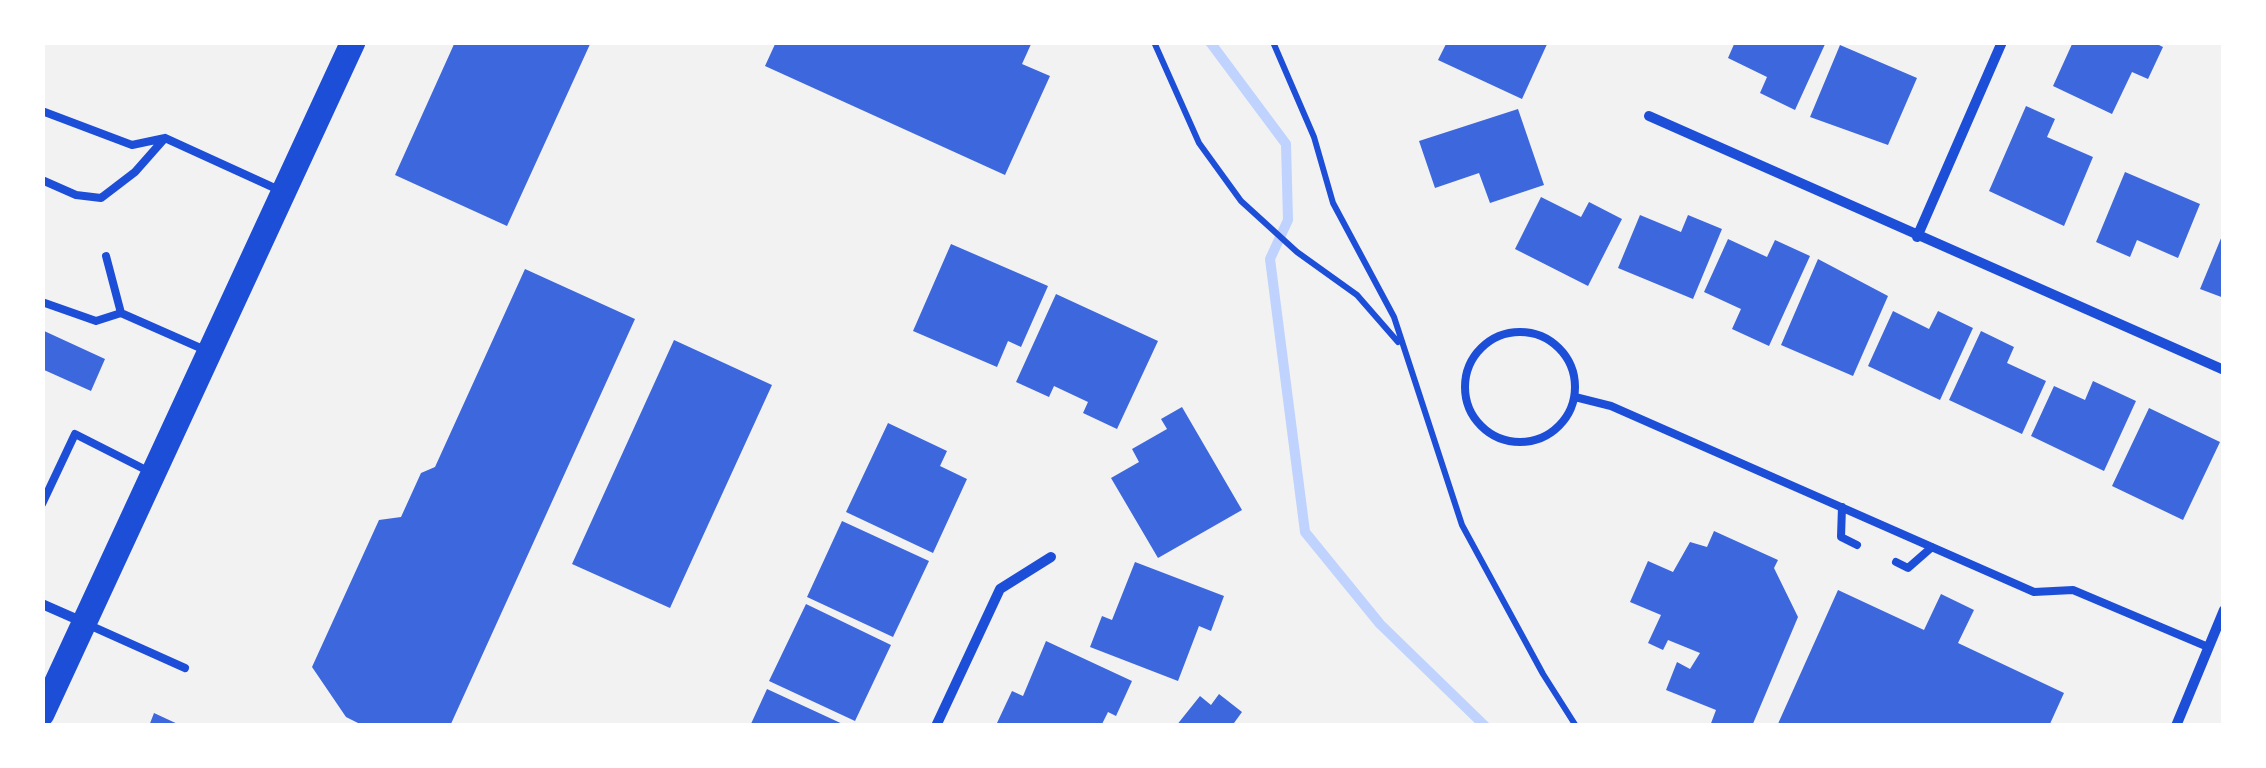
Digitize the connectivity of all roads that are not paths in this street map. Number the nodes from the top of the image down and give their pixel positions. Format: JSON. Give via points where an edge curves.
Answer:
{"nodes":[{"id":1,"x":352,"y":42,"type":"edge"},
{"id":2,"x":2002,"y":42,"type":"edge"},
{"id":3,"x":42,"y":110,"type":"edge"},
{"id":4,"x":1649,"y":116,"type":"dead end"},
{"id":5,"x":166,"y":138,"type":"junction"},
{"id":6,"x":42,"y":180,"type":"edge"},
{"id":7,"x":284,"y":192,"type":"junction"},
{"id":8,"x":1918,"y":237,"type":"junction"},
{"id":9,"x":106,"y":256,"type":"dead end"},
{"id":10,"x":42,"y":302,"type":"edge"},
{"id":11,"x":121,"y":312,"type":"junction"},
{"id":12,"x":209,"y":352,"type":"junction"},
{"id":13,"x":2224,"y":370,"type":"edge"},
{"id":14,"x":1575,"y":398,"type":"junction"},
{"id":15,"x":154,"y":474,"type":"junction"},
{"id":16,"x":42,"y":504,"type":"edge"},
{"id":17,"x":1842,"y":507,"type":"junction"},
{"id":18,"x":1858,"y":545,"type":"dead end"},
{"id":19,"x":1932,"y":547,"type":"junction"},
{"id":20,"x":1050,"y":558,"type":"dead end"},
{"id":21,"x":1896,"y":562,"type":"dead end"},
{"id":22,"x":42,"y":604,"type":"edge"},
{"id":23,"x":2224,"y":610,"type":"edge"},
{"id":24,"x":85,"y":623,"type":"junction"},
{"id":25,"x":2208,"y":647,"type":"junction"},
{"id":26,"x":185,"y":668,"type":"dead end"},
{"id":27,"x":42,"y":714,"type":"edge"},
{"id":28,"x":936,"y":726,"type":"edge"},
{"id":29,"x":2176,"y":726,"type":"edge"}],
"edges":[{"from":1,"to":7,"type":"main road"},
{"from":2,"to":8,"type":"street"},
{"from":3,"to":5,"type":"lane","via":[[132,146]]},
{"from":4,"to":8,"type":"street"},
{"from":5,"to":6,"type":"lane","via":[[101,198]]},
{"from":5,"to":7,"type":"lane"},
{"from":7,"to":12,"type":"main road"},
{"from":8,"to":13,"type":"street"},
{"from":9,"to":11,"type":"lane"},
{"from":10,"to":11,"type":"lane","via":[[96,322]]},
{"from":11,"to":12,"type":"lane"},
{"from":12,"to":15,"type":"main road"},
{"from":14,"to":14,"type":"lane","via":[[1576,380],[1560,348],[1529,331],[1494,337],[1470,362],[1465,380],[1473,416],[1502,439],[1521,442],[1556,430]]},
{"from":14,"to":17,"type":"lane","via":[[1611,406]]},
{"from":15,"to":16,"type":"lane","via":[[74,434]]},
{"from":15,"to":24,"type":"main road"},
{"from":17,"to":18,"type":"lane","via":[[1841,537]]},
{"from":17,"to":19,"type":"lane"},
{"from":19,"to":21,"type":"lane","via":[[1908,568]]},
{"from":19,"to":25,"type":"lane","via":[[2034,592],[2073,590]]},
{"from":20,"to":28,"type":"street","via":[[1000,590]]},
{"from":22,"to":24,"type":"street"},
{"from":23,"to":25,"type":"street"},
{"from":24,"to":26,"type":"lane"},
{"from":24,"to":27,"type":"main road"},
{"from":25,"to":29,"type":"street"}]}
